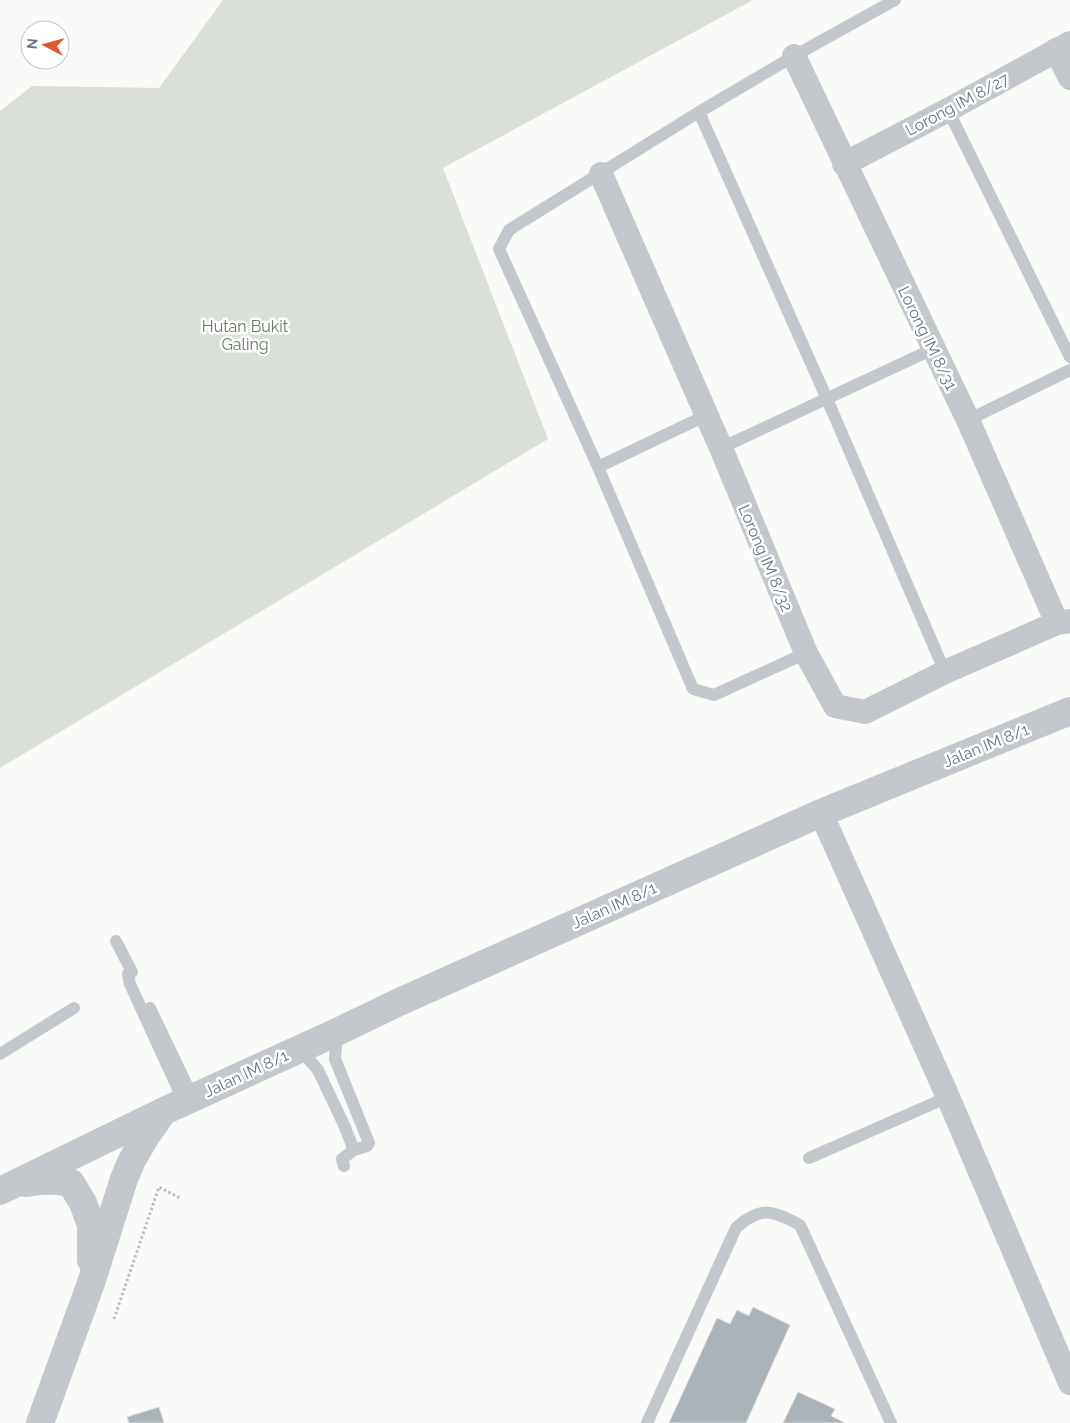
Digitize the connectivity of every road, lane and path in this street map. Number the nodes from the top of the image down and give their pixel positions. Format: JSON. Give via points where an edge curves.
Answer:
{"nodes":[{"id":1,"x":895,"y":0,"type":"edge"},
{"id":2,"x":1063,"y":46,"type":"edge"},
{"id":3,"x":794,"y":56,"type":"junction"},
{"id":4,"x":1070,"y":78,"type":"edge"},
{"id":5,"x":948,"y":110,"type":"junction"},
{"id":6,"x":699,"y":112,"type":"junction"},
{"id":7,"x":844,"y":164,"type":"junction"},
{"id":8,"x":601,"y":174,"type":"junction"},
{"id":9,"x":933,"y":349,"type":"junction"},
{"id":10,"x":1070,"y":357,"type":"edge"},
{"id":11,"x":1070,"y":370,"type":"edge"},
{"id":12,"x":827,"y":398,"type":"junction"},
{"id":13,"x":705,"y":416,"type":"junction"},
{"id":14,"x":968,"y":420,"type":"junction"},
{"id":15,"x":721,"y":448,"type":"junction"},
{"id":16,"x":598,"y":467,"type":"junction"},
{"id":17,"x":1063,"y":622,"type":"edge"},
{"id":18,"x":806,"y":653,"type":"junction"},
{"id":19,"x":945,"y":672,"type":"junction"},
{"id":20,"x":1070,"y":711,"type":"edge"},
{"id":21,"x":821,"y":813,"type":"junction"},
{"id":22,"x":116,"y":941,"type":"dead end"},
{"id":23,"x":74,"y":1008,"type":"dead end"},
{"id":24,"x":337,"y":1032,"type":"junction"},
{"id":25,"x":300,"y":1049,"type":"junction"},
{"id":26,"x":0,"y":1054,"type":"edge"},
{"id":27,"x":948,"y":1097,"type":"junction"},
{"id":28,"x":180,"y":1104,"type":"junction"},
{"id":29,"x":354,"y":1150,"type":"junction"},
{"id":30,"x":809,"y":1158,"type":"dead end"},
{"id":31,"x":344,"y":1166,"type":"dead end"},
{"id":32,"x":6,"y":1188,"type":"edge"},
{"id":33,"x":180,"y":1198,"type":"dead end"},
{"id":34,"x":91,"y":1283,"type":"junction"},
{"id":35,"x":114,"y":1320,"type":"dead end"},
{"id":36,"x":1070,"y":1383,"type":"edge"},
{"id":37,"x":40,"y":1423,"type":"edge"},
{"id":38,"x":648,"y":1423,"type":"edge"},
{"id":39,"x":891,"y":1423,"type":"edge"}],
"edges":[{"from":1,"to":3,"type":"lane"},
{"from":2,"to":4,"type":"street"},
{"from":2,"to":5,"type":"street","name":"Lorong IM 8/27"},
{"from":3,"to":6,"type":"lane"},
{"from":3,"to":7,"type":"street","name":"Lorong IM 8/31"},
{"from":5,"to":7,"type":"street","name":"Lorong IM 8/27"},
{"from":5,"to":10,"type":"lane"},
{"from":6,"to":8,"type":"lane"},
{"from":6,"to":12,"type":"lane"},
{"from":7,"to":9,"type":"street","name":"Lorong IM 8/31"},
{"from":8,"to":13,"type":"street","name":"Lorong IM 8/32"},
{"from":8,"to":16,"type":"lane","via":[[509,230],[499,249]]},
{"from":9,"to":12,"type":"lane"},
{"from":9,"to":14,"type":"street","name":"Lorong IM 8/31"},
{"from":11,"to":14,"type":"lane"},
{"from":12,"to":15,"type":"lane"},
{"from":12,"to":19,"type":"lane"},
{"from":13,"to":15,"type":"street","name":"Lorong IM 8/32"},
{"from":13,"to":16,"type":"lane"},
{"from":14,"to":17,"type":"street","name":"Lorong IM 8/31"},
{"from":15,"to":18,"type":"street","name":"Lorong IM 8/32"},
{"from":16,"to":18,"type":"lane","via":[[693,689],[714,695]]},
{"from":17,"to":19,"type":"street","name":"Lorong IM 8/32"},
{"from":18,"to":19,"type":"street","name":"Lorong IM 8/32","via":[[835,706],[865,712]]},
{"from":20,"to":21,"type":"street","name":"Jalan IM 8/1"},
{"from":21,"to":24,"type":"street","name":"Jalan IM 8/1","via":[[406,998]]},
{"from":21,"to":27,"type":"street"},
{"from":22,"to":28,"type":"lane","via":[[132,972],[128,974],[130,984]]},
{"from":23,"to":26,"type":"lane"},
{"from":24,"to":25,"type":"street","name":"Jalan IM 8/1"},
{"from":24,"to":29,"type":"lane","via":[[335,1059],[369,1142],[367,1146]]},
{"from":25,"to":28,"type":"street","name":"Jalan IM 8/1"},
{"from":25,"to":29,"type":"lane","via":[[318,1070]]},
{"from":27,"to":30,"type":"lane"},
{"from":27,"to":36,"type":"street"},
{"from":28,"to":32,"type":"street","name":"Jalan IM 8/1"},
{"from":28,"to":34,"type":"street","name":"Jalan IM 8/1","via":[[146,1136],[132,1160]]},
{"from":29,"to":31,"type":"lane","via":[[342,1159]]},
{"from":32,"to":34,"type":"street","via":[[37,1181],[71,1183],[83,1202],[91,1225]]},
{"from":33,"to":35,"type":"path","via":[[159,1187]]},
{"from":34,"to":37,"type":"street","name":"Jalan IM 8/1"},
{"from":38,"to":39,"type":"lane","via":[[736,1228],[748,1217],[764,1212],[782,1215],[800,1225]]}]}
